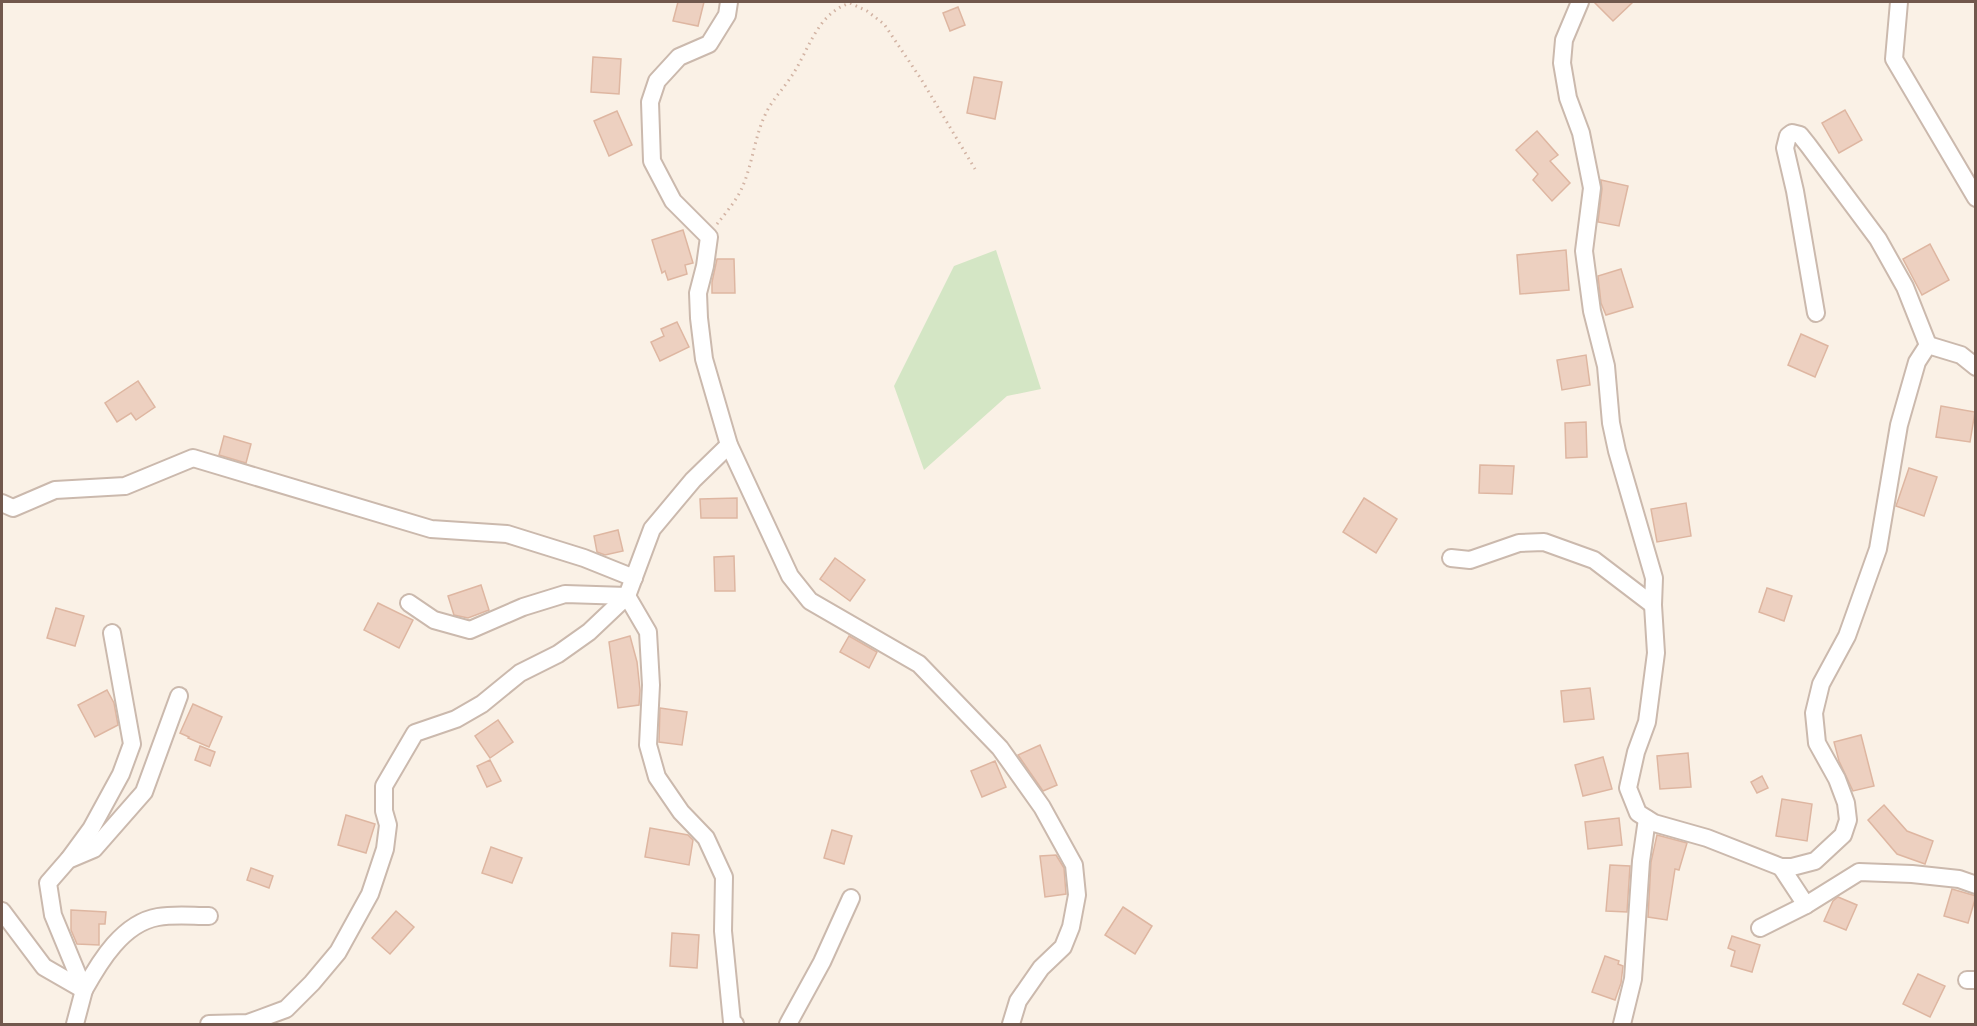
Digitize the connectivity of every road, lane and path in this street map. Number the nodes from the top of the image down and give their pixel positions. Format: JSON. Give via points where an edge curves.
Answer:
{"nodes":[{"id":1,"x":729,"y":2,"type":"edge"},
{"id":2,"x":1581,"y":2,"type":"edge"},
{"id":3,"x":1899,"y":2,"type":"edge"},
{"id":4,"x":975,"y":169,"type":"dead end"},
{"id":5,"x":1976,"y":198,"type":"edge"},
{"id":6,"x":709,"y":237,"type":"junction"},
{"id":7,"x":1816,"y":314,"type":"dead end"},
{"id":8,"x":1928,"y":345,"type":"junction"},
{"id":9,"x":1976,"y":367,"type":"edge"},
{"id":10,"x":729,"y":445,"type":"junction"},
{"id":11,"x":2,"y":503,"type":"edge"},
{"id":12,"x":1451,"y":558,"type":"dead end"},
{"id":13,"x":634,"y":579,"type":"junction"},
{"id":14,"x":627,"y":596,"type":"junction"},
{"id":15,"x":409,"y":603,"type":"dead end"},
{"id":16,"x":1653,"y":605,"type":"junction"},
{"id":17,"x":112,"y":633,"type":"dead end"},
{"id":18,"x":179,"y":696,"type":"dead end"},
{"id":19,"x":1647,"y":819,"type":"junction"},
{"id":20,"x":68,"y":860,"type":"junction"},
{"id":21,"x":1781,"y":867,"type":"junction"},
{"id":22,"x":1976,"y":885,"type":"edge"},
{"id":23,"x":851,"y":898,"type":"dead end"},
{"id":24,"x":1806,"y":905,"type":"junction"},
{"id":25,"x":2,"y":911,"type":"edge"},
{"id":26,"x":209,"y":916,"type":"dead end"},
{"id":27,"x":1760,"y":928,"type":"dead end"},
{"id":28,"x":84,"y":990,"type":"junction"},
{"id":29,"x":733,"y":1023,"type":"edge"},
{"id":30,"x":75,"y":1024,"type":"edge"},
{"id":31,"x":209,"y":1024,"type":"edge"},
{"id":32,"x":788,"y":1024,"type":"edge"},
{"id":33,"x":1011,"y":1024,"type":"edge"},
{"id":34,"x":1622,"y":1024,"type":"edge"}],
"edges":[{"from":1,"to":6,"type":"street","via":[[727,15],[709,44],[679,57],[657,81],[650,102],[652,161],[673,201]]},
{"from":2,"to":16,"type":"street","via":[[1564,40],[1562,63],[1592,188],[1584,251],[1592,311],[1606,366],[1611,423],[1654,578]]},
{"from":3,"to":5,"type":"street","via":[[1894,59]]},
{"from":4,"to":6,"type":"path","via":[[884,24],[850,3],[839,7],[819,26],[791,77],[779,90],[756,140],[741,190]]},
{"from":6,"to":10,"type":"street","via":[[698,293],[699,318],[704,359]]},
{"from":7,"to":8,"type":"street","via":[[1785,148],[1792,133],[1800,135],[1878,239],[1905,287]]},
{"from":8,"to":9,"type":"street","via":[[1961,355]]},
{"from":8,"to":21,"type":"street","via":[[1917,362],[1899,425],[1878,549],[1847,636],[1816,697],[1817,743],[1837,779],[1848,820],[1843,836],[1815,861]]},
{"from":10,"to":13,"type":"street","via":[[652,529]]},
{"from":10,"to":33,"type":"street","via":[[790,576],[810,601],[919,664],[1000,748],[1042,807],[1074,866],[1077,895],[1071,927],[1063,946],[1018,1000]]},
{"from":11,"to":13,"type":"street","via":[[13,508],[54,490],[124,486],[193,458],[431,529],[507,534],[584,558]]},
{"from":12,"to":16,"type":"street","via":[[1470,560],[1519,543],[1544,542],[1594,560]]},
{"from":13,"to":14,"type":"street"},
{"from":14,"to":15,"type":"street","via":[[565,594],[470,630],[434,620]]},
{"from":14,"to":29,"type":"street","via":[[648,632],[648,745],[657,777],[681,812],[706,838],[724,877],[723,931]]},
{"from":14,"to":31,"type":"street","via":[[589,632],[558,654],[520,673],[482,704],[456,719],[416,733],[384,786],[386,849],[370,894],[338,952],[286,1009],[248,1023]]},
{"from":16,"to":19,"type":"street","via":[[1656,653],[1647,722],[1628,788],[1638,813]]},
{"from":17,"to":20,"type":"street","via":[[132,744],[121,774],[91,829]]},
{"from":18,"to":20,"type":"street","via":[[144,792],[94,849]]},
{"from":19,"to":21,"type":"street","via":[[1707,837]]},
{"from":19,"to":34,"type":"street","via":[[1633,979]]},
{"from":20,"to":28,"type":"street","via":[[48,884],[53,915]]},
{"from":21,"to":24,"type":"street"},
{"from":22,"to":24,"type":"street","via":[[1959,879],[1859,872]]},
{"from":23,"to":32,"type":"street"},
{"from":24,"to":27,"type":"street"},
{"from":25,"to":28,"type":"street","via":[[44,967]]},
{"from":26,"to":28,"type":"street","via":[[157,917],[133,926],[97,967]]},
{"from":28,"to":30,"type":"street"}]}
